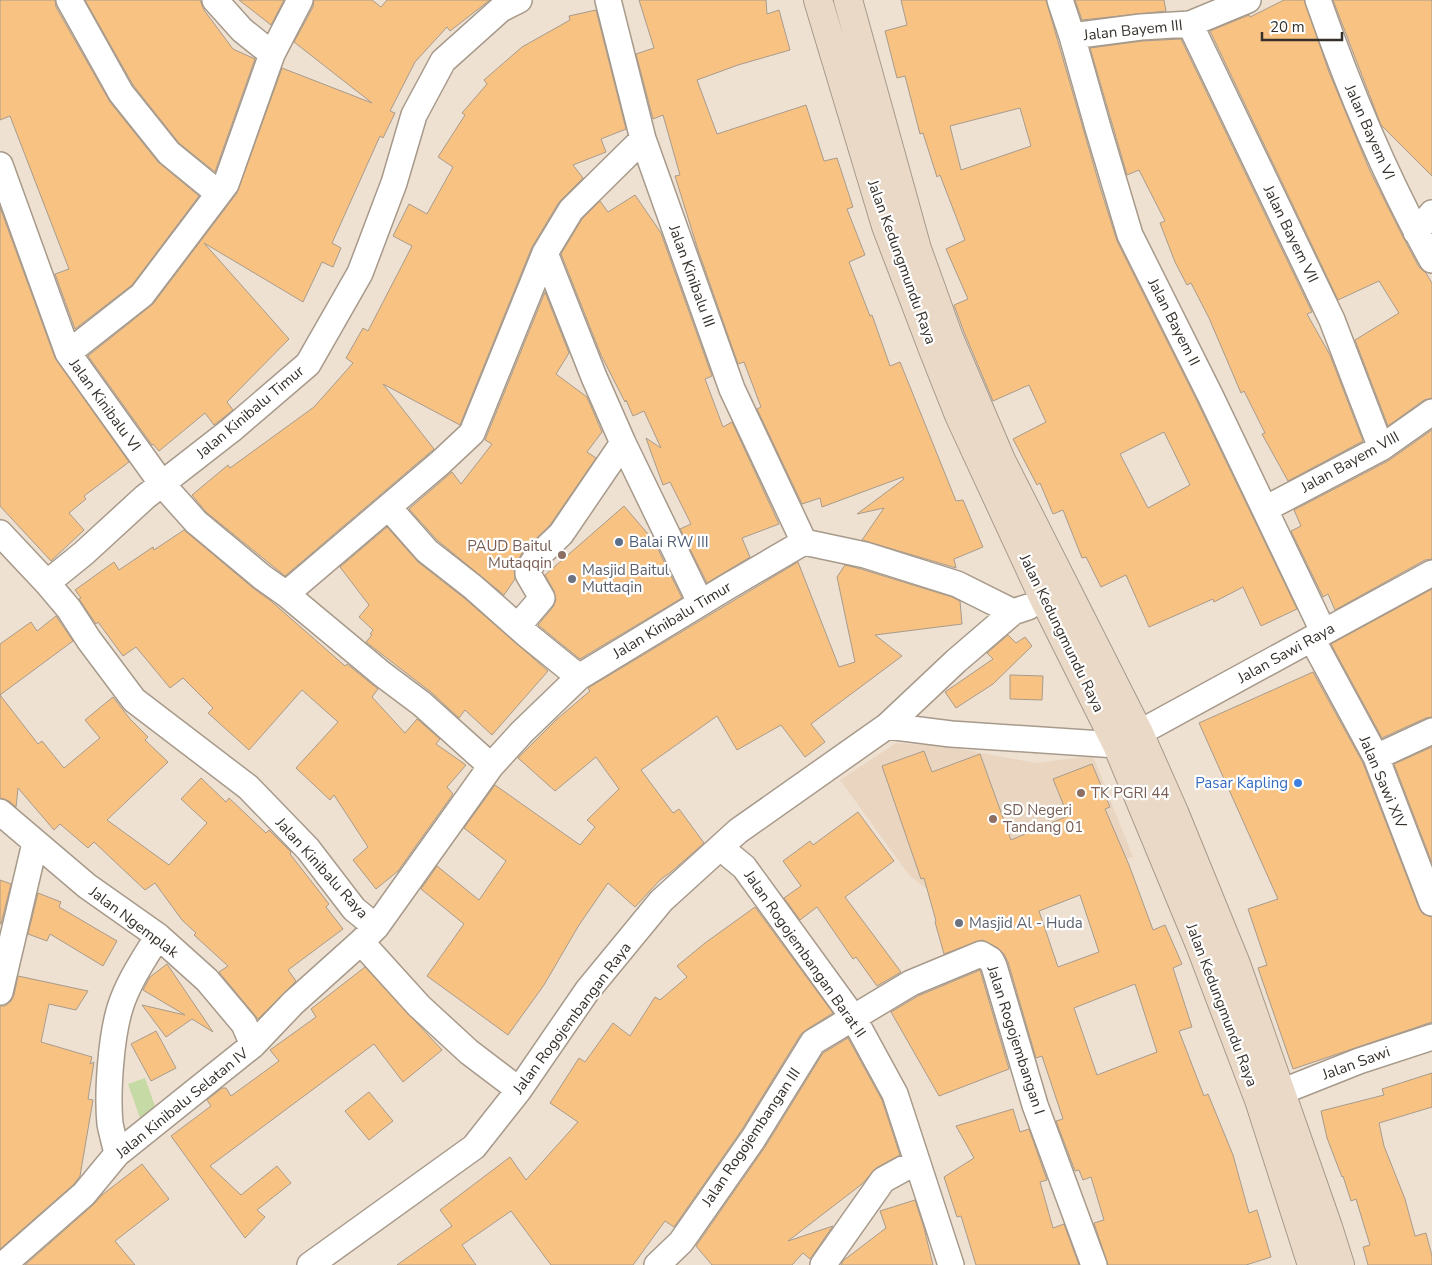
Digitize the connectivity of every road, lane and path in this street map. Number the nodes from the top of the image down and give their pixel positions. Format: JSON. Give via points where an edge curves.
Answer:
{"nodes":[{"id":1,"x":69,"y":0,"type":"edge"},
{"id":2,"x":215,"y":0,"type":"edge"},
{"id":3,"x":300,"y":0,"type":"edge"},
{"id":4,"x":519,"y":0,"type":"edge"},
{"id":5,"x":608,"y":0,"type":"edge"},
{"id":6,"x":818,"y":0,"type":"edge"},
{"id":7,"x":848,"y":0,"type":"edge"},
{"id":8,"x":1060,"y":0,"type":"edge"},
{"id":9,"x":1248,"y":0,"type":"edge"},
{"id":10,"x":1318,"y":0,"type":"edge"},
{"id":11,"x":1190,"y":24,"type":"junction"},
{"id":12,"x":1072,"y":36,"type":"junction"},
{"id":13,"x":272,"y":54,"type":"junction"},
{"id":14,"x":643,"y":139,"type":"junction"},
{"id":15,"x":0,"y":165,"type":"edge"},
{"id":16,"x":218,"y":193,"type":"junction"},
{"id":17,"x":1424,"y":222,"type":"edge"},
{"id":18,"x":545,"y":253,"type":"junction"},
{"id":19,"x":1432,"y":260,"type":"edge"},
{"id":20,"x":68,"y":353,"type":"junction"},
{"id":21,"x":1432,"y":412,"type":"edge"},
{"id":22,"x":623,"y":443,"type":"junction"},
{"id":23,"x":1382,"y":448,"type":"junction"},
{"id":24,"x":162,"y":484,"type":"junction"},
{"id":25,"x":389,"y":508,"type":"junction"},
{"id":26,"x":1265,"y":509,"type":"junction"},
{"id":27,"x":0,"y":533,"type":"edge"},
{"id":28,"x":804,"y":542,"type":"junction"},
{"id":29,"x":1432,"y":573,"type":"edge"},
{"id":30,"x":47,"y":583,"type":"junction"},
{"id":31,"x":286,"y":594,"type":"junction"},
{"id":32,"x":1056,"y":598,"type":"junction"},
{"id":33,"x":700,"y":602,"type":"junction"},
{"id":34,"x":1014,"y":612,"type":"junction"},
{"id":35,"x":518,"y":626,"type":"junction"},
{"id":36,"x":1317,"y":635,"type":"junction"},
{"id":37,"x":579,"y":677,"type":"junction"},
{"id":38,"x":887,"y":726,"type":"junction"},
{"id":39,"x":1432,"y":731,"type":"edge"},
{"id":40,"x":1128,"y":739,"type":"junction"},
{"id":41,"x":1376,"y":757,"type":"junction"},
{"id":42,"x":491,"y":766,"type":"junction"},
{"id":43,"x":0,"y":812,"type":"edge"},
{"id":44,"x":35,"y":843,"type":"junction"},
{"id":45,"x":720,"y":848,"type":"junction"},
{"id":46,"x":1432,"y":903,"type":"edge"},
{"id":47,"x":368,"y":934,"type":"junction"},
{"id":48,"x":158,"y":936,"type":"junction"},
{"id":49,"x":0,"y":992,"type":"edge"},
{"id":50,"x":853,"y":1017,"type":"junction"},
{"id":51,"x":1432,"y":1037,"type":"edge"},
{"id":52,"x":253,"y":1046,"type":"junction"},
{"id":53,"x":519,"y":1090,"type":"junction"},
{"id":54,"x":1281,"y":1092,"type":"junction"},
{"id":55,"x":117,"y":1154,"type":"junction"},
{"id":56,"x":917,"y":1164,"type":"junction"},
{"id":57,"x":3,"y":1265,"type":"edge"},
{"id":58,"x":310,"y":1265,"type":"edge"},
{"id":59,"x":657,"y":1265,"type":"edge"},
{"id":60,"x":823,"y":1265,"type":"edge"},
{"id":61,"x":951,"y":1265,"type":"edge"},
{"id":62,"x":1094,"y":1265,"type":"edge"},
{"id":63,"x":1312,"y":1265,"type":"edge"},
{"id":64,"x":1340,"y":1265,"type":"edge"}],
"edges":[{"from":1,"to":16,"type":"street","via":[[121,93],[169,153]]},
{"from":2,"to":13,"type":"street","via":[[242,30]]},
{"from":3,"to":13,"type":"street"},
{"from":4,"to":24,"type":"street","name":"Jalan Kinibalu Timur","via":[[501,9],[443,61],[414,115],[394,183],[360,273],[308,364]]},
{"from":5,"to":14,"type":"street","name":"Jalan Kinibalu III"},
{"from":6,"to":32,"type":"main road","name":"Jalan Kedungmundu Raya","via":[[886,226],[959,415]]},
{"from":7,"to":32,"type":"main road","name":"Jalan Kedungmundu Raya","via":[[918,249],[949,338]]},
{"from":8,"to":12,"type":"street","name":"Jalan Bayem II"},
{"from":9,"to":11,"type":"street","name":"Jalan Bayem III"},
{"from":10,"to":17,"type":"street","name":"Jalan Bayem VI","via":[[1365,126]]},
{"from":11,"to":12,"type":"street","name":"Jalan Bayem III"},
{"from":11,"to":23,"type":"street","name":"Jalan Bayem VII","via":[[1332,320]]},
{"from":12,"to":26,"type":"street","name":"Jalan Bayem II","via":[[1130,235]]},
{"from":13,"to":16,"type":"street","via":[[226,184]]},
{"from":14,"to":18,"type":"street","via":[[571,210]]},
{"from":14,"to":28,"type":"street","name":"Jalan Kinibalu III","via":[[732,389]]},
{"from":15,"to":20,"type":"street","name":"Jalan Kinibalu VI"},
{"from":16,"to":20,"type":"street","via":[[142,295]]},
{"from":17,"to":19,"type":"street","name":"Jalan Bayem VI"},
{"from":18,"to":22,"type":"street"},
{"from":18,"to":25,"type":"street","via":[[472,433]]},
{"from":20,"to":24,"type":"street","name":"Jalan Kinibalu VI"},
{"from":21,"to":23,"type":"street","name":"Jalan Bayem VIII"},
{"from":22,"to":33,"type":"street"},
{"from":22,"to":35,"type":"street","via":[[561,534],[528,570],[542,598]]},
{"from":23,"to":26,"type":"street","name":"Jalan Bayem VIII"},
{"from":24,"to":30,"type":"street","name":"Jalan Kinibalu Timur"},
{"from":24,"to":31,"type":"street","name":"Jalan Kinibalu VI","via":[[196,522]]},
{"from":25,"to":31,"type":"street"},
{"from":25,"to":35,"type":"street","via":[[427,552]]},
{"from":26,"to":36,"type":"street","name":"Jalan Bayem II"},
{"from":27,"to":30,"type":"street","name":"Jalan Kinibalu Raya"},
{"from":28,"to":33,"type":"street","name":"Jalan Kinibalu Timur"},
{"from":28,"to":34,"type":"street","via":[[864,555],[957,584]]},
{"from":29,"to":36,"type":"street","name":"Jalan Sawi Raya"},
{"from":30,"to":47,"type":"street","name":"Jalan Kinibalu Raya","via":[[134,700],[248,787],[308,849],[354,909]]},
{"from":31,"to":42,"type":"street","name":"Jalan Kinibalu VI","via":[[422,704]]},
{"from":32,"to":34,"type":"street"},
{"from":32,"to":40,"type":"main road","name":"Jalan Kedungmundu Raya"},
{"from":33,"to":37,"type":"street","name":"Jalan Kinibalu Timur"},
{"from":34,"to":38,"type":"street","name":"Jalan Rogojembangan Raya"},
{"from":35,"to":37,"type":"street"},
{"from":36,"to":40,"type":"street","name":"Jalan Sawi Raya"},
{"from":36,"to":41,"type":"street","name":"Jalan Sawi XIV"},
{"from":37,"to":42,"type":"street","name":"Jalan Kinibalu Timur"},
{"from":38,"to":40,"type":"street","via":[[951,734]]},
{"from":38,"to":45,"type":"street","name":"Jalan Rogojembangan Raya","via":[[738,830]]},
{"from":39,"to":41,"type":"street"},
{"from":40,"to":54,"type":"main road","name":"Jalan Kedungmundu Raya","via":[[1236,964]]},
{"from":40,"to":63,"type":"main road","name":"Jalan Kedungmundu Raya","via":[[1200,945],[1259,1100]]},
{"from":41,"to":46,"type":"street","name":"Jalan Sawi XIV"},
{"from":42,"to":47,"type":"street","name":"Jalan Kinibalu Timur"},
{"from":43,"to":44,"type":"street","name":"Jalan Ngemplak"},
{"from":44,"to":48,"type":"street","name":"Jalan Ngemplak","via":[[87,886]]},
{"from":44,"to":49,"type":"street"},
{"from":45,"to":50,"type":"street","name":"Jalan Rogojembangan Barat II","via":[[744,867]]},
{"from":45,"to":53,"type":"street","name":"Jalan Rogojembangan Raya","via":[[661,901],[588,992]]},
{"from":47,"to":52,"type":"street","name":"Jalan Kinibalu Selatan IV","via":[[293,1003]]},
{"from":47,"to":53,"type":"street","name":"Jalan Kinibalu Raya","via":[[418,1006],[469,1052]]},
{"from":48,"to":52,"type":"street","name":"Jalan Ngemplak","via":[[207,980],[244,1024]]},
{"from":48,"to":55,"type":"street","via":[[132,980],[120,1009],[113,1046],[110,1124]]},
{"from":50,"to":56,"type":"street","name":"Jalan Rogojembangan Barat II","via":[[895,1094]]},
{"from":50,"to":59,"type":"street","name":"Jalan Rogojembangan III","via":[[813,1042],[753,1139],[681,1242]]},
{"from":50,"to":62,"type":"street","name":"Jalan Rogojembangan I","via":[[911,983],[982,954],[991,960],[1036,1105]]},
{"from":51,"to":54,"type":"street","name":"Jalan Sawi","via":[[1359,1060]]},
{"from":52,"to":55,"type":"street","name":"Jalan Kinibalu Selatan IV"},
{"from":53,"to":58,"type":"street","name":"Jalan Rogojembangan Raya","via":[[474,1147]]},
{"from":54,"to":64,"type":"main road","name":"Jalan Kedungmundu Raya"},
{"from":55,"to":57,"type":"street","name":"Jalan Kinibalu Selatan IV","via":[[84,1194]]},
{"from":56,"to":60,"type":"street","via":[[883,1180]]},
{"from":56,"to":61,"type":"street","name":"Jalan Rogojembangan Barat II"}]}
